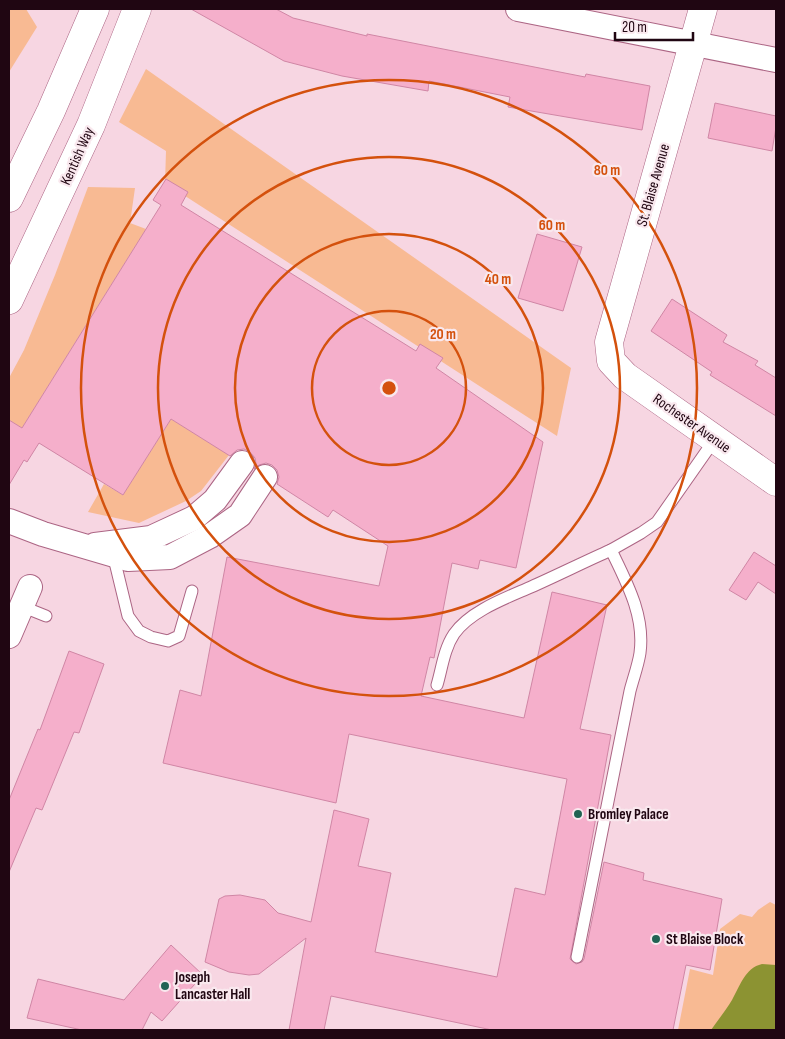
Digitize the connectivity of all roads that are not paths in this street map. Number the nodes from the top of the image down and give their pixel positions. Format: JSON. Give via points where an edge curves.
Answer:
{"nodes":[{"id":1,"x":95,"y":9,"type":"edge"},
{"id":2,"x":137,"y":9,"type":"edge"},
{"id":3,"x":518,"y":9,"type":"edge"},
{"id":4,"x":703,"y":9,"type":"edge"},
{"id":5,"x":693,"y":44,"type":"junction"},
{"id":6,"x":776,"y":60,"type":"edge"},
{"id":7,"x":9,"y":198,"type":"edge"},
{"id":8,"x":9,"y":300,"type":"edge"},
{"id":9,"x":611,"y":361,"type":"joint"},
{"id":10,"x":715,"y":439,"type":"junction"},
{"id":11,"x":242,"y":463,"type":"dead end"},
{"id":12,"x":262,"y":482,"type":"dead end"},
{"id":13,"x":776,"y":482,"type":"edge"},
{"id":14,"x":9,"y":521,"type":"edge"},
{"id":15,"x":112,"y":549,"type":"junction"},
{"id":16,"x":611,"y":550,"type":"junction"},
{"id":17,"x":192,"y":591,"type":"dead end"},
{"id":18,"x":26,"y":596,"type":"joint"},
{"id":19,"x":46,"y":616,"type":"dead end"},
{"id":20,"x":9,"y":636,"type":"edge"},
{"id":21,"x":437,"y":685,"type":"dead end"},
{"id":22,"x":578,"y":957,"type":"dead end"}],
"edges":[{"from":1,"to":7,"type":"street"},
{"from":2,"to":8,"type":"street","name":"Kentish Way","via":[[91,125]]},
{"from":3,"to":5,"type":"street"},
{"from":4,"to":5,"type":"street","name":"St. Blaise Avenue"},
{"from":5,"to":6,"type":"street"},
{"from":5,"to":9,"type":"street","name":"St. Blaise Avenue","via":[[609,342]]},
{"from":9,"to":10,"type":"street","name":"Rochester Avenue","via":[[626,376]]},
{"from":10,"to":13,"type":"street","name":"Rochester Avenue"},
{"from":10,"to":16,"type":"lane","via":[[657,522]]},
{"from":11,"to":15,"type":"street","via":[[215,500],[194,518],[152,538]]},
{"from":12,"to":15,"type":"street","via":[[240,515],[210,536],[170,557],[128,558]]},
{"from":14,"to":15,"type":"street","via":[[86,546]]},
{"from":15,"to":17,"type":"lane","via":[[128,616],[139,631],[151,638],[168,641],[179,636]]},
{"from":16,"to":21,"type":"lane","via":[[504,598],[463,624],[446,648]]},
{"from":16,"to":22,"type":"lane","via":[[632,593],[641,629],[640,654]]},
{"from":18,"to":19,"type":"lane"},
{"from":18,"to":20,"type":"street"}]}
